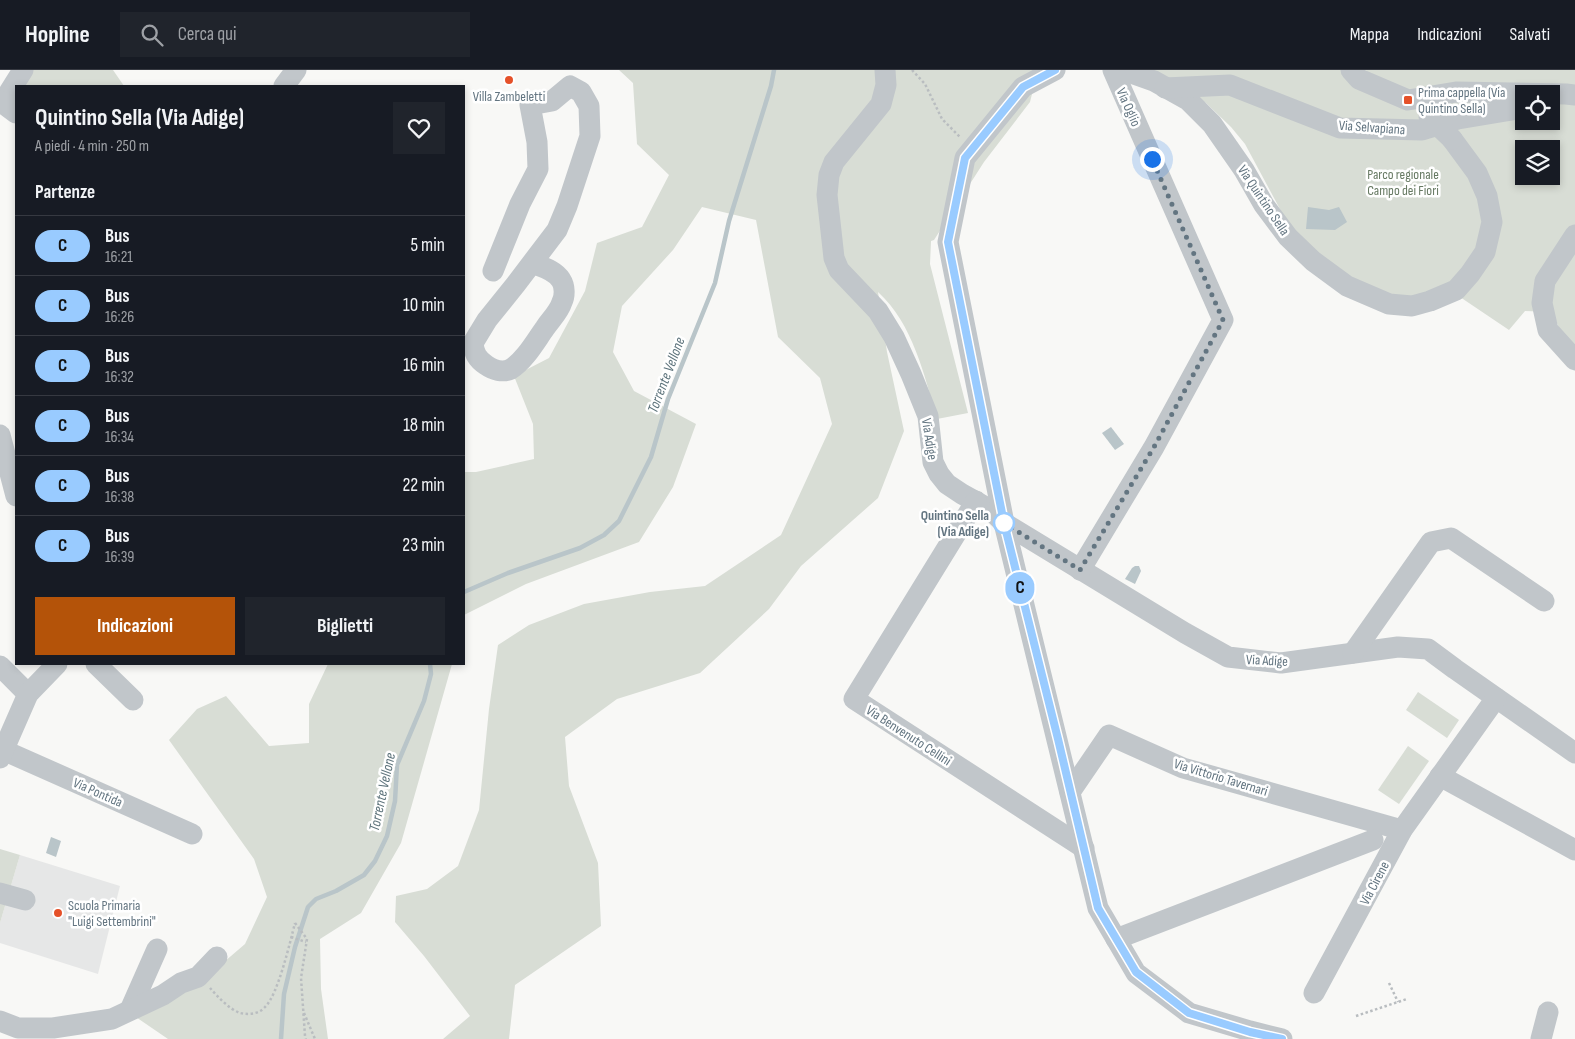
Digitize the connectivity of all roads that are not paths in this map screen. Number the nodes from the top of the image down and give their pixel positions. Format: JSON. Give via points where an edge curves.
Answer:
{"nodes":[{"id":1,"x":23,"y":70,"type":"edge"},
{"id":2,"x":885,"y":70,"type":"edge"},
{"id":3,"x":1055,"y":70,"type":"edge"},
{"id":4,"x":1113,"y":70,"type":"edge"},
{"id":5,"x":1123,"y":70,"type":"edge"},
{"id":6,"x":1351,"y":70,"type":"edge"},
{"id":7,"x":1165,"y":88,"type":"junction"},
{"id":8,"x":1575,"y":95,"type":"edge"},
{"id":9,"x":1408,"y":100,"type":"junction"},
{"id":10,"x":1575,"y":100,"type":"edge"},
{"id":11,"x":0,"y":101,"type":"edge"},
{"id":12,"x":1560,"y":102,"type":"edge"},
{"id":13,"x":1515,"y":110,"type":"edge"},
{"id":14,"x":15,"y":112,"type":"edge"},
{"id":15,"x":1575,"y":236,"type":"edge"},
{"id":16,"x":532,"y":263,"type":"junction"},
{"id":17,"x":493,"y":271,"type":"dead end"},
{"id":18,"x":468,"y":349,"type":"edge"},
{"id":19,"x":1575,"y":360,"type":"edge"},
{"id":20,"x":0,"y":435,"type":"edge"},
{"id":21,"x":15,"y":492,"type":"edge"},
{"id":22,"x":976,"y":501,"type":"junction"},
{"id":23,"x":1004,"y":523,"type":"junction"},
{"id":24,"x":1080,"y":570,"type":"junction"},
{"id":25,"x":1544,"y":601,"type":"dead end"},
{"id":26,"x":1353,"y":653,"type":"junction"},
{"id":27,"x":56,"y":665,"type":"edge"},
{"id":28,"x":97,"y":665,"type":"edge"},
{"id":29,"x":0,"y":666,"type":"edge"},
{"id":30,"x":28,"y":694,"type":"junction"},
{"id":31,"x":1496,"y":698,"type":"junction"},
{"id":32,"x":133,"y":700,"type":"dead end"},
{"id":33,"x":1575,"y":753,"type":"edge"},
{"id":34,"x":2,"y":754,"type":"edge"},
{"id":35,"x":1440,"y":776,"type":"junction"},
{"id":36,"x":1070,"y":792,"type":"junction"},
{"id":37,"x":1402,"y":830,"type":"junction"},
{"id":38,"x":192,"y":834,"type":"dead end"},
{"id":39,"x":1373,"y":840,"type":"dead end"},
{"id":40,"x":1084,"y":848,"type":"junction"},
{"id":41,"x":1575,"y":850,"type":"edge"},
{"id":42,"x":0,"y":893,"type":"edge"},
{"id":43,"x":25,"y":900,"type":"dead end"},
{"id":44,"x":1116,"y":939,"type":"junction"},
{"id":45,"x":157,"y":950,"type":"dead end"},
{"id":46,"x":217,"y":957,"type":"dead end"},
{"id":47,"x":1314,"y":993,"type":"dead end"},
{"id":48,"x":130,"y":1010,"type":"junction"},
{"id":49,"x":1548,"y":1012,"type":"dead end"},
{"id":50,"x":0,"y":1021,"type":"edge"},
{"id":51,"x":1282,"y":1039,"type":"edge"},
{"id":52,"x":1541,"y":1039,"type":"edge"}],
"edges":[{"from":1,"to":11,"type":"street"},
{"from":2,"to":22,"type":"street","name":"Via Adige","via":[[886,85],[881,104],[834,162],[829,175],[826,195],[834,258],[839,270],[878,311],[894,337],[928,416],[933,462],[938,474],[947,484]]},
{"from":3,"to":23,"type":"street","via":[[1023,87],[965,158],[948,242]]},
{"from":4,"to":24,"type":"street","name":"Via Oglio","via":[[1223,320],[1154,447]]},
{"from":5,"to":7,"type":"street","name":"Via Quintino Sella"},
{"from":6,"to":9,"type":"street","via":[[1358,79]]},
{"from":7,"to":9,"type":"street","name":"Via Quintino Sella","bridge":true,"via":[[1188,100],[1212,124],[1264,205],[1288,237],[1313,261],[1347,286],[1389,304],[1412,306],[1456,290],[1485,252],[1492,222],[1487,196],[1477,172],[1452,139]]},
{"from":7,"to":13,"type":"street","name":"Via Selvapiana","via":[[1230,85],[1340,128],[1422,130],[1458,119]]},
{"from":8,"to":9,"type":"street","via":[[1456,92]]},
{"from":10,"to":12,"type":"street"},
{"from":11,"to":14,"type":"street"},
{"from":15,"to":19,"type":"street","via":[[1545,281],[1542,303],[1548,330]]},
{"from":16,"to":17,"type":"street","via":[[557,230],[590,136],[589,106],[581,92],[570,86],[552,101],[530,105],[538,169]]},
{"from":16,"to":18,"type":"street"},
{"from":16,"to":18,"type":"street","via":[[556,273],[564,294],[562,304],[538,338],[510,370],[490,368]]},
{"from":20,"to":21,"type":"street"},
{"from":22,"to":23,"type":"street","name":"Via Adige","via":[[992,510]]},
{"from":22,"to":40,"type":"street","name":"Via Benvenuto Cellini","via":[[854,699]]},
{"from":23,"to":24,"type":"street","name":"Via Adige"},
{"from":23,"to":36,"type":"street"},
{"from":24,"to":26,"type":"street","name":"Via Adige","via":[[1228,657],[1281,663]]},
{"from":25,"to":26,"type":"street","via":[[1451,538],[1432,542]]},
{"from":26,"to":31,"type":"street","name":"Via Adige","via":[[1398,647],[1428,649]]},
{"from":27,"to":30,"type":"street","name":"Via Pontida"},
{"from":28,"to":32,"type":"street"},
{"from":29,"to":30,"type":"street"},
{"from":30,"to":34,"type":"street","name":"Via Pontida"},
{"from":31,"to":33,"type":"street","name":"Via Adige"},
{"from":31,"to":35,"type":"street","name":"Via Cirene"},
{"from":34,"to":38,"type":"street","name":"Via Pontida"},
{"from":35,"to":37,"type":"street","name":"Via Cirene"},
{"from":35,"to":41,"type":"street"},
{"from":36,"to":37,"type":"street","name":"Via Vittorio Tavernari","via":[[1110,735],[1183,768]]},
{"from":36,"to":40,"type":"street"},
{"from":37,"to":47,"type":"street","name":"Via Cirene"},
{"from":39,"to":44,"type":"street"},
{"from":40,"to":44,"type":"street","via":[[1098,908]]},
{"from":42,"to":43,"type":"street"},
{"from":44,"to":51,"type":"street","via":[[1136,972],[1189,1013]]},
{"from":45,"to":48,"type":"street"},
{"from":46,"to":48,"type":"street","via":[[198,977],[181,982],[163,995]]},
{"from":48,"to":50,"type":"street","via":[[112,1019],[53,1028],[18,1028]]},
{"from":49,"to":52,"type":"street"}]}
